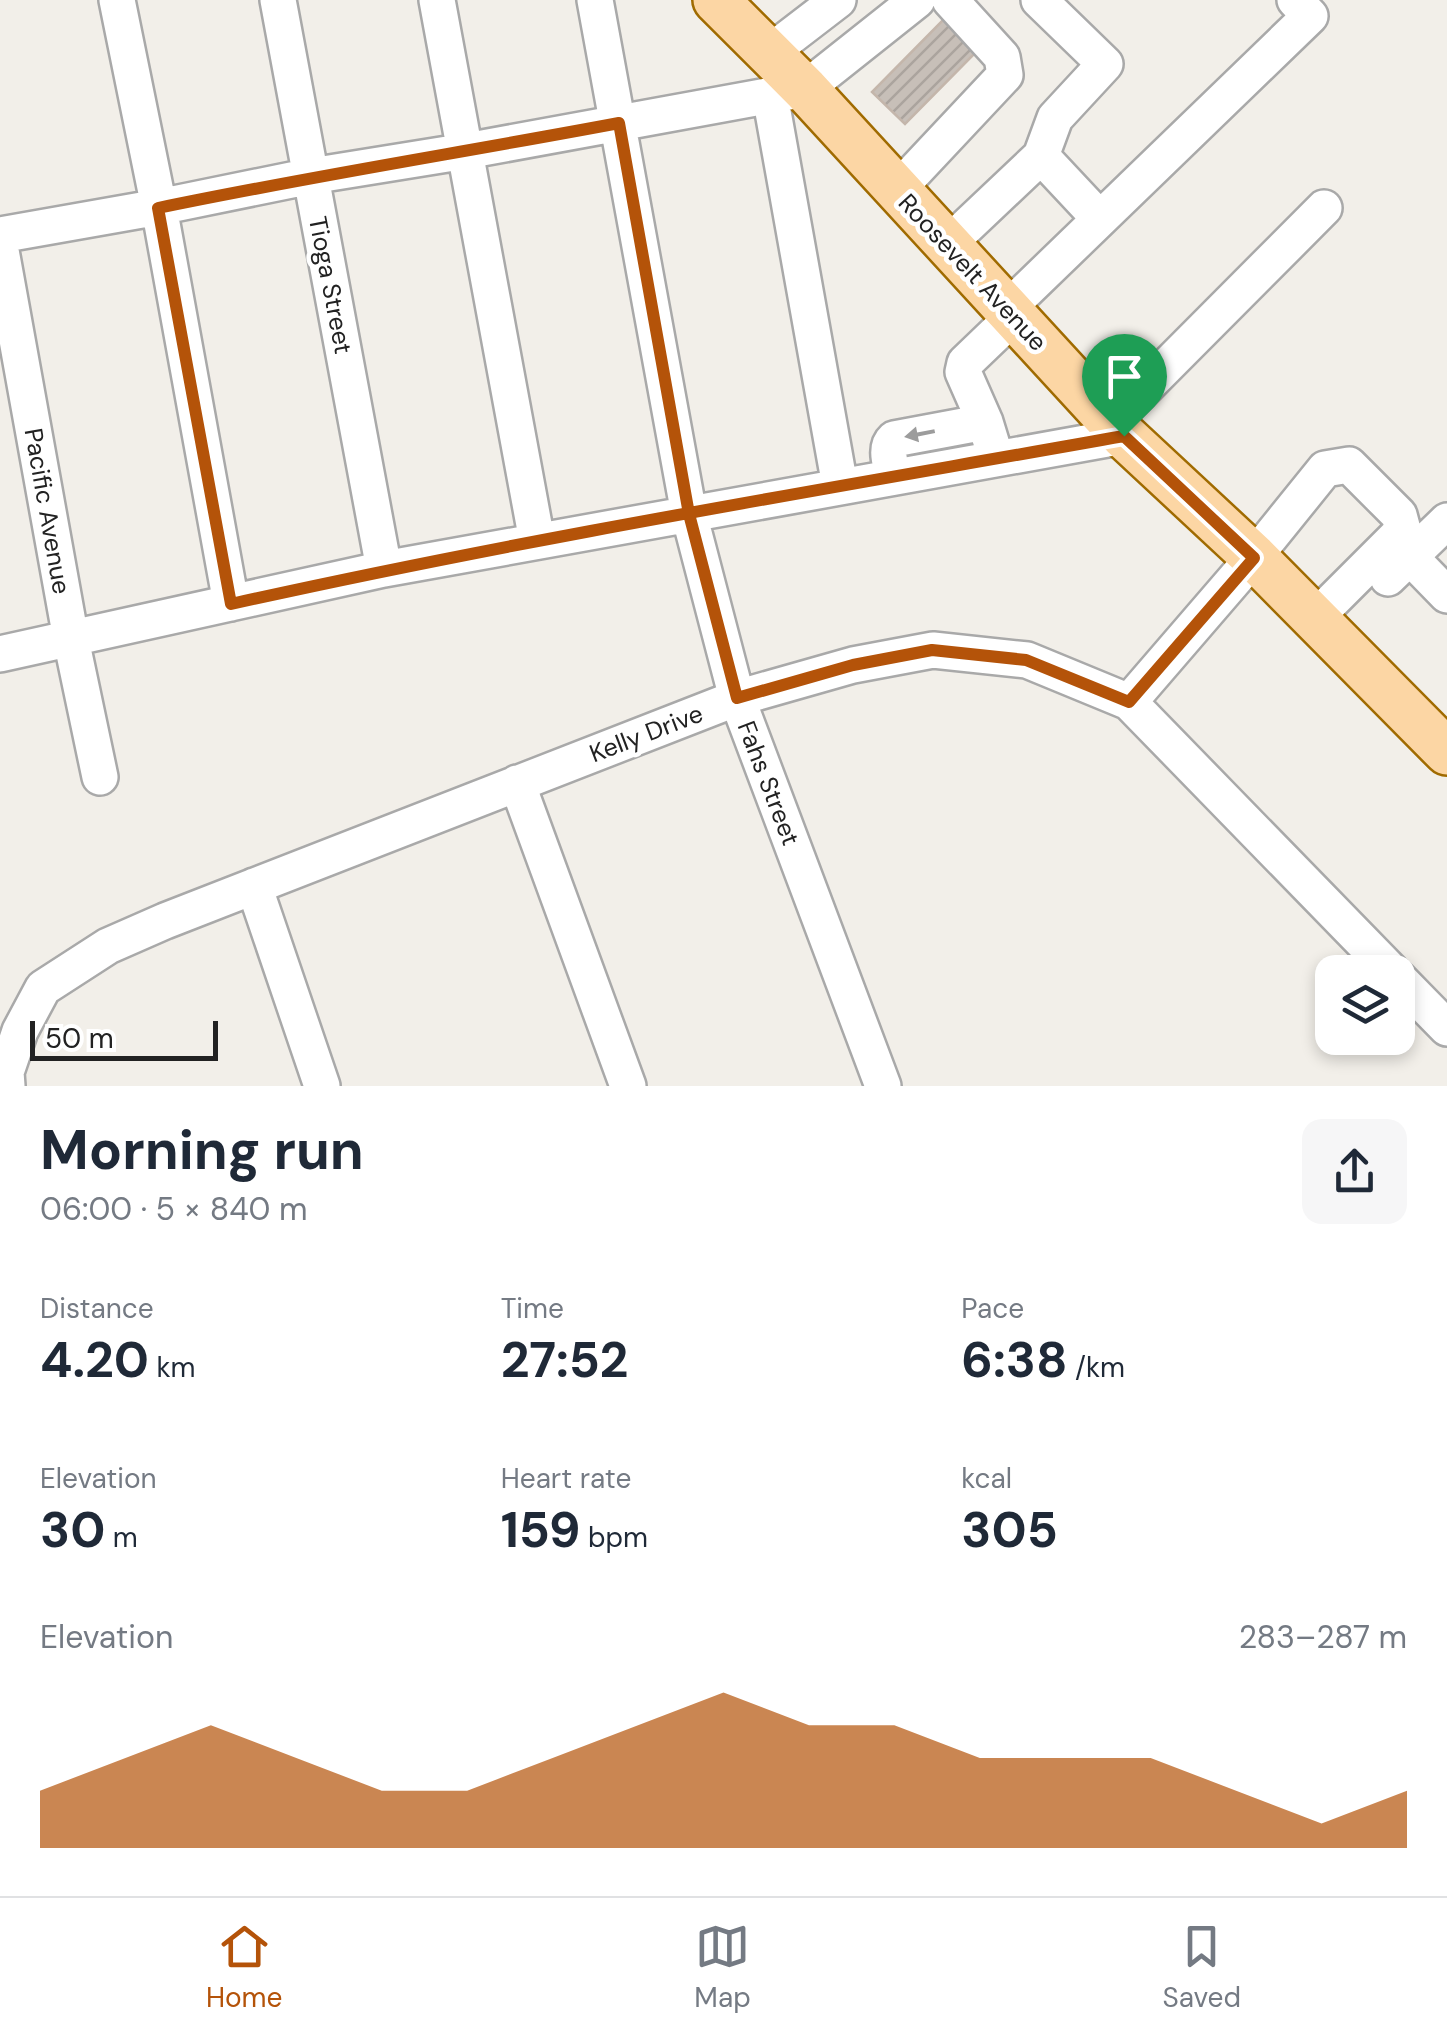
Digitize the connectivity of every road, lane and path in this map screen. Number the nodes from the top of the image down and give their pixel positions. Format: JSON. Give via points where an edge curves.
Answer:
{"nodes":[{"id":1,"x":117,"y":0,"type":"edge"},
{"id":2,"x":278,"y":0,"type":"edge"},
{"id":3,"x":437,"y":0,"type":"edge"},
{"id":4,"x":595,"y":0,"type":"edge"},
{"id":5,"x":838,"y":0,"type":"edge"},
{"id":6,"x":917,"y":0,"type":"edge"},
{"id":7,"x":950,"y":0,"type":"edge"},
{"id":8,"x":1039,"y":0,"type":"edge"},
{"id":9,"x":723,"y":3,"type":"edge"},
{"id":10,"x":1311,"y":5,"type":"edge"},
{"id":11,"x":781,"y":79,"type":"junction"},
{"id":12,"x":619,"y":123,"type":"junction"},
{"id":13,"x":466,"y":152,"type":"junction"},
{"id":14,"x":1041,"y":156,"type":"junction"},
{"id":15,"x":311,"y":176,"type":"junction"},
{"id":16,"x":898,"y":190,"type":"junction"},
{"id":17,"x":158,"y":208,"type":"junction"},
{"id":18,"x":1324,"y":208,"type":"dead end"},
{"id":19,"x":1100,"y":219,"type":"junction"},
{"id":20,"x":0,"y":235,"type":"edge"},
{"id":21,"x":948,"y":244,"type":"junction"},
{"id":22,"x":0,"y":245,"type":"edge"},
{"id":23,"x":1010,"y":313,"type":"junction"},
{"id":24,"x":985,"y":422,"type":"junction"},
{"id":25,"x":1118,"y":429,"type":"junction"},
{"id":26,"x":996,"y":458,"type":"junction"},
{"id":27,"x":894,"y":477,"type":"junction"},
{"id":28,"x":840,"y":486,"type":"junction"},
{"id":29,"x":689,"y":514,"type":"junction"},
{"id":30,"x":1447,"y":522,"type":"edge"},
{"id":31,"x":536,"y":542,"type":"junction"},
{"id":32,"x":1410,"y":557,"type":"junction"},
{"id":33,"x":1254,"y":558,"type":"junction"},
{"id":34,"x":384,"y":569,"type":"junction"},
{"id":35,"x":1447,"y":595,"type":"edge"},
{"id":36,"x":231,"y":604,"type":"junction"},
{"id":37,"x":1322,"y":626,"type":"junction"},
{"id":38,"x":72,"y":639,"type":"junction"},
{"id":39,"x":0,"y":654,"type":"edge"},
{"id":40,"x":737,"y":698,"type":"junction"},
{"id":41,"x":1129,"y":702,"type":"junction"},
{"id":42,"x":1447,"y":752,"type":"edge"},
{"id":43,"x":100,"y":777,"type":"dead end"},
{"id":44,"x":517,"y":783,"type":"junction"},
{"id":45,"x":254,"y":886,"type":"junction"},
{"id":46,"x":1376,"y":955,"type":"edge"},
{"id":47,"x":1415,"y":995,"type":"edge"},
{"id":48,"x":1447,"y":1028,"type":"edge"},
{"id":49,"x":4,"y":1076,"type":"edge"},
{"id":50,"x":322,"y":1086,"type":"edge"},
{"id":51,"x":628,"y":1086,"type":"edge"},
{"id":52,"x":883,"y":1086,"type":"edge"}],
"edges":[{"from":1,"to":17,"type":"street"},
{"from":2,"to":15,"type":"street","name":"Tioga Street"},
{"from":3,"to":13,"type":"street"},
{"from":4,"to":12,"type":"street","name":"Fahs Street"},
{"from":5,"to":11,"type":"street"},
{"from":6,"to":11,"type":"street"},
{"from":7,"to":16,"type":"street","via":[[1002,57],[1005,75]]},
{"from":8,"to":14,"type":"street","via":[[1105,64],[1055,118]]},
{"from":9,"to":11,"type":"main road","name":"Roosevelt Avenue"},
{"from":10,"to":19,"type":"street"},
{"from":11,"to":12,"type":"street"},
{"from":11,"to":16,"type":"main road","name":"Roosevelt Avenue"},
{"from":11,"to":28,"type":"street"},
{"from":12,"to":13,"type":"street"},
{"from":12,"to":29,"type":"street","name":"Fahs Street"},
{"from":13,"to":15,"type":"street"},
{"from":13,"to":31,"type":"street"},
{"from":14,"to":19,"type":"street"},
{"from":14,"to":21,"type":"street"},
{"from":15,"to":17,"type":"street"},
{"from":15,"to":34,"type":"street","name":"Tioga Street"},
{"from":16,"to":21,"type":"main road","name":"Roosevelt Avenue"},
{"from":17,"to":20,"type":"street"},
{"from":17,"to":36,"type":"street"},
{"from":18,"to":25,"type":"street"},
{"from":19,"to":23,"type":"street"},
{"from":21,"to":23,"type":"main road","name":"Roosevelt Avenue"},
{"from":22,"to":38,"type":"street","name":"Pacific Avenue"},
{"from":23,"to":24,"type":"street","via":[[963,372]]},
{"from":23,"to":25,"type":"main road","name":"Roosevelt Avenue"},
{"from":24,"to":26,"type":"street"},
{"from":24,"to":27,"type":"street","one_way":true,"via":[[894,439],[888,449]]},
{"from":25,"to":26,"type":"street"},
{"from":25,"to":33,"type":"main road","name":"Roosevelt Avenue"},
{"from":26,"to":27,"type":"street"},
{"from":27,"to":28,"type":"street"},
{"from":28,"to":29,"type":"street"},
{"from":29,"to":31,"type":"street"},
{"from":29,"to":40,"type":"street","name":"Fahs Street"},
{"from":30,"to":32,"type":"street"},
{"from":31,"to":34,"type":"street"},
{"from":32,"to":35,"type":"street"},
{"from":32,"to":37,"type":"street"},
{"from":33,"to":37,"type":"main road","name":"Roosevelt Avenue"},
{"from":33,"to":37,"type":"street","via":[[1325,469],[1349,465],[1399,515],[1403,530]]},
{"from":33,"to":41,"type":"street"},
{"from":34,"to":36,"type":"street"},
{"from":36,"to":38,"type":"street"},
{"from":37,"to":42,"type":"main road","name":"Roosevelt Avenue"},
{"from":38,"to":39,"type":"street"},
{"from":38,"to":43,"type":"street","name":"Pacific Avenue"},
{"from":40,"to":41,"type":"street","name":"Kelly Drive","via":[[932,650],[1026,660]]},
{"from":40,"to":44,"type":"street","name":"Kelly Drive"},
{"from":40,"to":52,"type":"street","name":"Fahs Street"},
{"from":41,"to":46,"type":"street","name":"Kelly Drive"},
{"from":44,"to":45,"type":"street","name":"Kelly Drive"},
{"from":44,"to":51,"type":"street"},
{"from":45,"to":49,"type":"street","name":"Kelly Drive","via":[[108,946],[43,988]]},
{"from":45,"to":50,"type":"street"},
{"from":47,"to":48,"type":"street","name":"Kelly Drive"}]}
